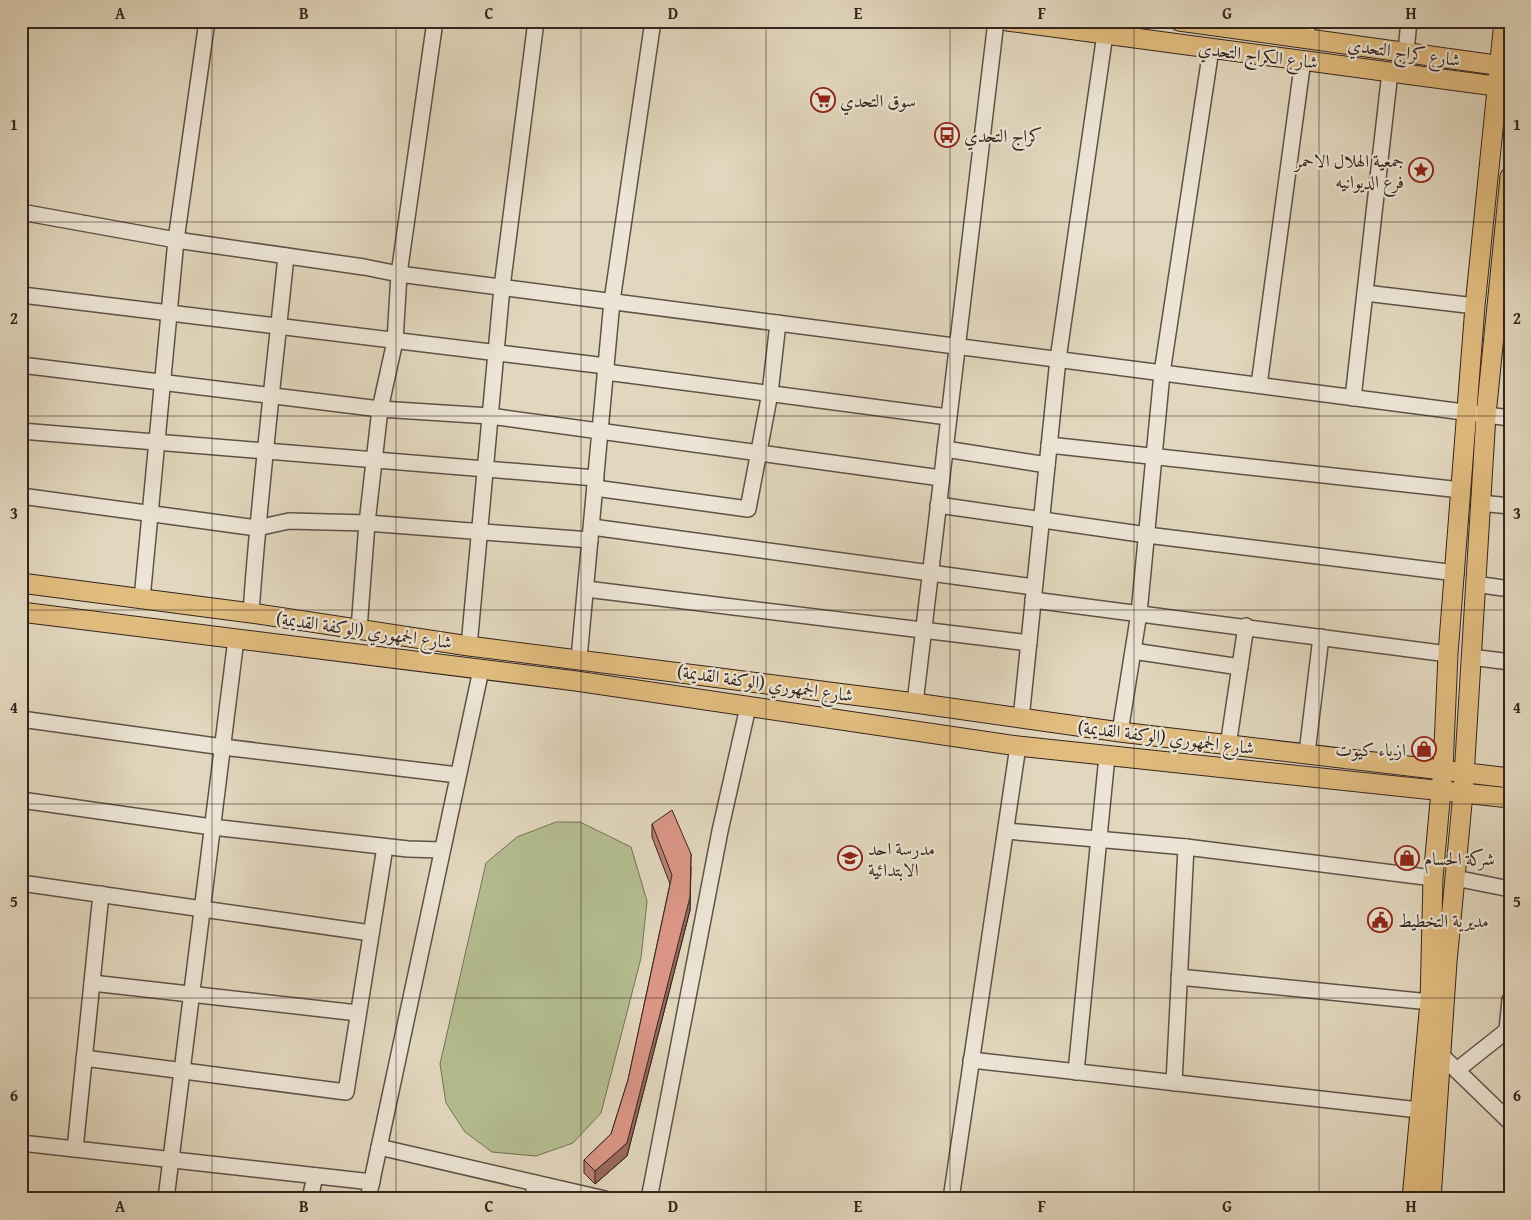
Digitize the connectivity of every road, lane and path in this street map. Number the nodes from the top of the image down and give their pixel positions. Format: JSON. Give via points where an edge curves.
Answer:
{"nodes":[{"id":1,"x":207,"y":21,"type":"edge"},
{"id":2,"x":435,"y":21,"type":"edge"},
{"id":3,"x":536,"y":21,"type":"edge"},
{"id":4,"x":653,"y":21,"type":"edge"},
{"id":5,"x":996,"y":21,"type":"edge"},
{"id":6,"x":1007,"y":21,"type":"edge"},
{"id":7,"x":1179,"y":21,"type":"edge"},
{"id":8,"x":1409,"y":21,"type":"edge"},
{"id":9,"x":1504,"y":21,"type":"edge"},
{"id":10,"x":1217,"y":24,"type":"edge"},
{"id":11,"x":1307,"y":30,"type":"edge"},
{"id":12,"x":1104,"y":34,"type":"junction"},
{"id":13,"x":1211,"y":49,"type":"junction"},
{"id":14,"x":1406,"y":51,"type":"junction"},
{"id":15,"x":1303,"y":60,"type":"junction"},
{"id":16,"x":1505,"y":66,"type":"edge"},
{"id":17,"x":1390,"y":72,"type":"junction"},
{"id":18,"x":1504,"y":88,"type":"edge"},
{"id":19,"x":1510,"y":178,"type":"edge"},
{"id":20,"x":21,"y":212,"type":"edge"},
{"id":21,"x":176,"y":240,"type":"junction"},
{"id":22,"x":286,"y":256,"type":"junction"},
{"id":23,"x":399,"y":274,"type":"junction"},
{"id":24,"x":502,"y":287,"type":"junction"},
{"id":25,"x":1365,"y":293,"type":"junction"},
{"id":26,"x":22,"y":295,"type":"edge"},
{"id":27,"x":612,"y":301,"type":"junction"},
{"id":28,"x":1475,"y":306,"type":"junction"},
{"id":29,"x":168,"y":314,"type":"junction"},
{"id":30,"x":778,"y":323,"type":"junction"},
{"id":31,"x":279,"y":326,"type":"junction"},
{"id":32,"x":395,"y":340,"type":"junction"},
{"id":33,"x":956,"y":346,"type":"junction"},
{"id":34,"x":496,"y":353,"type":"junction"},
{"id":35,"x":1058,"y":359,"type":"junction"},
{"id":36,"x":21,"y":365,"type":"edge"},
{"id":37,"x":606,"y":369,"type":"junction"},
{"id":38,"x":1162,"y":373,"type":"junction"},
{"id":39,"x":162,"y":382,"type":"junction"},
{"id":40,"x":1259,"y":385,"type":"junction"},
{"id":41,"x":770,"y":393,"type":"junction"},
{"id":42,"x":272,"y":395,"type":"junction"},
{"id":43,"x":1353,"y":398,"type":"junction"},
{"id":44,"x":380,"y":409,"type":"junction"},
{"id":45,"x":1466,"y":412,"type":"junction"},
{"id":46,"x":1486,"y":415,"type":"junction"},
{"id":47,"x":490,"y":416,"type":"junction"},
{"id":48,"x":948,"y":417,"type":"junction"},
{"id":49,"x":1510,"y":418,"type":"edge"},
{"id":50,"x":21,"y":431,"type":"edge"},
{"id":51,"x":600,"y":431,"type":"junction"},
{"id":52,"x":156,"y":443,"type":"junction"},
{"id":53,"x":1049,"y":445,"type":"junction"},
{"id":54,"x":944,"y":449,"type":"junction"},
{"id":55,"x":267,"y":451,"type":"junction"},
{"id":56,"x":759,"y":453,"type":"junction"},
{"id":57,"x":1154,"y":457,"type":"junction"},
{"id":58,"x":374,"y":460,"type":"junction"},
{"id":59,"x":1047,"y":465,"type":"junction"},
{"id":60,"x":484,"y":469,"type":"junction"},
{"id":61,"x":941,"y":478,"type":"junction"},
{"id":62,"x":596,"y":483,"type":"junction"},
{"id":63,"x":1461,"y":490,"type":"junction"},
{"id":64,"x":21,"y":496,"type":"edge"},
{"id":65,"x":1480,"y":503,"type":"junction"},
{"id":66,"x":938,"y":505,"type":"junction"},
{"id":67,"x":1510,"y":506,"type":"edge"},
{"id":68,"x":149,"y":514,"type":"junction"},
{"id":69,"x":1042,"y":519,"type":"junction"},
{"id":70,"x":367,"y":523,"type":"junction"},
{"id":71,"x":257,"y":528,"type":"junction"},
{"id":72,"x":479,"y":530,"type":"junction"},
{"id":73,"x":591,"y":533,"type":"junction"},
{"id":74,"x":1147,"y":535,"type":"junction"},
{"id":75,"x":930,"y":572,"type":"junction"},
{"id":76,"x":1456,"y":574,"type":"junction"},
{"id":77,"x":21,"y":583,"type":"edge"},
{"id":78,"x":1475,"y":584,"type":"junction"},
{"id":79,"x":586,"y":589,"type":"junction"},
{"id":80,"x":1510,"y":589,"type":"edge"},
{"id":81,"x":1034,"y":594,"type":"junction"},
{"id":82,"x":142,"y":599,"type":"junction"},
{"id":83,"x":21,"y":612,"type":"edge"},
{"id":84,"x":251,"y":613,"type":"junction"},
{"id":85,"x":1139,"y":613,"type":"junction"},
{"id":86,"x":1246,"y":626,"type":"junction"},
{"id":87,"x":359,"y":629,"type":"junction"},
{"id":88,"x":924,"y":629,"type":"junction"},
{"id":89,"x":1321,"y":636,"type":"junction"},
{"id":90,"x":236,"y":639,"type":"junction"},
{"id":91,"x":1029,"y":643,"type":"junction"},
{"id":92,"x":469,"y":646,"type":"junction"},
{"id":93,"x":1133,"y":651,"type":"junction"},
{"id":94,"x":1448,"y":654,"type":"junction"},
{"id":95,"x":1471,"y":657,"type":"junction"},
{"id":96,"x":579,"y":658,"type":"junction"},
{"id":97,"x":1510,"y":662,"type":"edge"},
{"id":98,"x":1240,"y":667,"type":"junction"},
{"id":99,"x":481,"y":670,"type":"junction"},
{"id":100,"x":776,"y":684,"type":"junction"},
{"id":101,"x":915,"y":703,"type":"junction"},
{"id":102,"x":748,"y":707,"type":"junction"},
{"id":103,"x":772,"y":711,"type":"junction"},
{"id":104,"x":976,"y":712,"type":"junction"},
{"id":105,"x":21,"y":719,"type":"edge"},
{"id":106,"x":1021,"y":719,"type":"junction"},
{"id":107,"x":1120,"y":732,"type":"junction"},
{"id":108,"x":973,"y":740,"type":"junction"},
{"id":109,"x":1018,"y":746,"type":"junction"},
{"id":110,"x":1228,"y":746,"type":"junction"},
{"id":111,"x":223,"y":747,"type":"junction"},
{"id":112,"x":1307,"y":753,"type":"junction"},
{"id":113,"x":1107,"y":756,"type":"junction"},
{"id":114,"x":1443,"y":770,"type":"junction"},
{"id":115,"x":1464,"y":772,"type":"junction"},
{"id":116,"x":458,"y":775,"type":"junction"},
{"id":117,"x":1510,"y":778,"type":"edge"},
{"id":118,"x":1441,"y":790,"type":"junction"},
{"id":119,"x":1463,"y":793,"type":"junction"},
{"id":120,"x":1510,"y":798,"type":"edge"},
{"id":121,"x":21,"y":800,"type":"edge"},
{"id":122,"x":212,"y":827,"type":"junction"},
{"id":123,"x":1006,"y":831,"type":"junction"},
{"id":124,"x":1097,"y":839,"type":"junction"},
{"id":125,"x":385,"y":847,"type":"junction"},
{"id":126,"x":1186,"y":847,"type":"junction"},
{"id":127,"x":442,"y":850,"type":"junction"},
{"id":128,"x":1433,"y":878,"type":"junction"},
{"id":129,"x":1455,"y":878,"type":"junction"},
{"id":130,"x":21,"y":883,"type":"edge"},
{"id":131,"x":1510,"y":888,"type":"edge"},
{"id":132,"x":101,"y":894,"type":"junction"},
{"id":133,"x":202,"y":909,"type":"junction"},
{"id":134,"x":371,"y":933,"type":"junction"},
{"id":135,"x":1179,"y":977,"type":"junction"},
{"id":136,"x":92,"y":983,"type":"junction"},
{"id":137,"x":191,"y":994,"type":"junction"},
{"id":138,"x":1510,"y":1000,"type":"edge"},
{"id":139,"x":1430,"y":1002,"type":"junction"},
{"id":140,"x":358,"y":1013,"type":"junction"},
{"id":141,"x":1508,"y":1029,"type":"edge"},
{"id":142,"x":1442,"y":1056,"type":"junction"},
{"id":143,"x":84,"y":1058,"type":"junction"},
{"id":144,"x":971,"y":1060,"type":"junction"},
{"id":145,"x":182,"y":1070,"type":"junction"},
{"id":146,"x":1458,"y":1070,"type":"junction"},
{"id":147,"x":1076,"y":1072,"type":"junction"},
{"id":148,"x":1174,"y":1083,"type":"junction"},
{"id":149,"x":1419,"y":1110,"type":"junction"},
{"id":150,"x":1510,"y":1122,"type":"edge"},
{"id":151,"x":21,"y":1143,"type":"edge"},
{"id":152,"x":379,"y":1147,"type":"junction"},
{"id":153,"x":75,"y":1149,"type":"junction"},
{"id":154,"x":171,"y":1160,"type":"junction"},
{"id":155,"x":315,"y":1176,"type":"junction"},
{"id":156,"x":372,"y":1182,"type":"junction"},
{"id":157,"x":535,"y":1183,"type":"junction"},
{"id":158,"x":166,"y":1199,"type":"edge"},
{"id":159,"x":310,"y":1199,"type":"edge"},
{"id":160,"x":368,"y":1199,"type":"edge"},
{"id":161,"x":533,"y":1199,"type":"edge"},
{"id":162,"x":605,"y":1199,"type":"edge"},
{"id":163,"x":649,"y":1199,"type":"edge"},
{"id":164,"x":951,"y":1199,"type":"edge"},
{"id":165,"x":1412,"y":1199,"type":"edge"},
{"id":166,"x":1431,"y":1199,"type":"edge"}],
"edges":[{"from":1,"to":21,"type":"street"},
{"from":2,"to":23,"type":"street"},
{"from":3,"to":24,"type":"street"},
{"from":4,"to":27,"type":"street"},
{"from":5,"to":33,"type":"street"},
{"from":6,"to":12,"type":"main road","name":"شارع الكراج التحدي"},
{"from":7,"to":10,"type":"main road","name":"شارع كراج التحدي"},
{"from":8,"to":14,"type":"street"},
{"from":9,"to":16,"type":"main road"},
{"from":10,"to":11,"type":"main road","name":"شارع كراج التحدي"},
{"from":11,"to":14,"type":"main road","name":"شارع كراج التحدي"},
{"from":12,"to":13,"type":"main road","name":"شارع الكراج التحدي"},
{"from":12,"to":35,"type":"street"},
{"from":13,"to":15,"type":"main road","name":"شارع الكراج التحدي"},
{"from":13,"to":38,"type":"street"},
{"from":14,"to":16,"type":"main road","name":"شارع كراج التحدي"},
{"from":15,"to":17,"type":"main road","name":"شارع الكراج التحدي"},
{"from":15,"to":40,"type":"street"},
{"from":16,"to":18,"type":"main road"},
{"from":17,"to":18,"type":"main road","name":"شارع الكراج التحدي"},
{"from":17,"to":25,"type":"street"},
{"from":18,"to":28,"type":"main road"},
{"from":19,"to":46,"type":"main road"},
{"from":20,"to":21,"type":"street"},
{"from":21,"to":22,"type":"street"},
{"from":21,"to":29,"type":"street"},
{"from":22,"to":23,"type":"street"},
{"from":22,"to":31,"type":"street"},
{"from":23,"to":24,"type":"street"},
{"from":23,"to":32,"type":"street"},
{"from":24,"to":27,"type":"street"},
{"from":24,"to":34,"type":"street"},
{"from":25,"to":28,"type":"street"},
{"from":25,"to":43,"type":"street"},
{"from":26,"to":29,"type":"street"},
{"from":27,"to":30,"type":"street"},
{"from":27,"to":37,"type":"street"},
{"from":28,"to":45,"type":"main road"},
{"from":29,"to":31,"type":"street"},
{"from":29,"to":39,"type":"street"},
{"from":30,"to":33,"type":"street"},
{"from":30,"to":41,"type":"street"},
{"from":31,"to":32,"type":"street"},
{"from":31,"to":42,"type":"street"},
{"from":32,"to":34,"type":"street"},
{"from":32,"to":44,"type":"street"},
{"from":33,"to":35,"type":"street"},
{"from":33,"to":48,"type":"street"},
{"from":34,"to":37,"type":"street"},
{"from":34,"to":47,"type":"street"},
{"from":35,"to":38,"type":"street"},
{"from":35,"to":53,"type":"street"},
{"from":36,"to":39,"type":"street"},
{"from":37,"to":41,"type":"street"},
{"from":37,"to":51,"type":"street"},
{"from":38,"to":40,"type":"street"},
{"from":38,"to":57,"type":"street"},
{"from":39,"to":42,"type":"street"},
{"from":39,"to":52,"type":"street"},
{"from":40,"to":43,"type":"street"},
{"from":41,"to":48,"type":"street"},
{"from":41,"to":56,"type":"street"},
{"from":42,"to":44,"type":"street"},
{"from":42,"to":55,"type":"street"},
{"from":43,"to":45,"type":"street"},
{"from":44,"to":47,"type":"street"},
{"from":44,"to":58,"type":"street"},
{"from":45,"to":46,"type":"street"},
{"from":45,"to":63,"type":"main road"},
{"from":46,"to":49,"type":"street"},
{"from":46,"to":65,"type":"main road"},
{"from":47,"to":51,"type":"street"},
{"from":47,"to":60,"type":"street"},
{"from":48,"to":54,"type":"street"},
{"from":50,"to":52,"type":"street"},
{"from":51,"to":56,"type":"street"},
{"from":51,"to":62,"type":"street"},
{"from":52,"to":55,"type":"street"},
{"from":52,"to":68,"type":"street"},
{"from":53,"to":57,"type":"street"},
{"from":53,"to":59,"type":"street"},
{"from":54,"to":59,"type":"street"},
{"from":54,"to":61,"type":"street"},
{"from":55,"to":58,"type":"street"},
{"from":55,"to":71,"type":"street"},
{"from":56,"to":61,"type":"street"},
{"from":56,"to":62,"type":"street","via":[[748,509]]},
{"from":57,"to":63,"type":"street"},
{"from":57,"to":74,"type":"street"},
{"from":58,"to":60,"type":"street"},
{"from":58,"to":70,"type":"street"},
{"from":59,"to":69,"type":"street"},
{"from":60,"to":62,"type":"street"},
{"from":60,"to":72,"type":"street"},
{"from":61,"to":66,"type":"street"},
{"from":62,"to":73,"type":"street"},
{"from":63,"to":76,"type":"main road"},
{"from":64,"to":68,"type":"street"},
{"from":65,"to":67,"type":"street"},
{"from":65,"to":78,"type":"main road"},
{"from":66,"to":69,"type":"street"},
{"from":66,"to":75,"type":"street"},
{"from":68,"to":71,"type":"street"},
{"from":68,"to":82,"type":"street"},
{"from":69,"to":74,"type":"street"},
{"from":69,"to":81,"type":"street"},
{"from":70,"to":71,"type":"street","via":[[289,521]]},
{"from":70,"to":72,"type":"street"},
{"from":70,"to":87,"type":"street"},
{"from":71,"to":84,"type":"street"},
{"from":72,"to":73,"type":"street"},
{"from":72,"to":92,"type":"street"},
{"from":73,"to":75,"type":"street"},
{"from":73,"to":79,"type":"street"},
{"from":74,"to":76,"type":"street"},
{"from":74,"to":85,"type":"street"},
{"from":75,"to":81,"type":"street"},
{"from":75,"to":88,"type":"street"},
{"from":76,"to":94,"type":"main road"},
{"from":77,"to":82,"type":"main road","name":"شارع الجمهوري (الوكفة القديمة)"},
{"from":78,"to":80,"type":"street"},
{"from":78,"to":95,"type":"main road"},
{"from":79,"to":88,"type":"street"},
{"from":79,"to":96,"type":"street"},
{"from":81,"to":85,"type":"street"},
{"from":81,"to":91,"type":"street"},
{"from":82,"to":84,"type":"main road","name":"شارع الجمهوري (الوكفة القديمة)"},
{"from":83,"to":90,"type":"main road","name":"شارع الجمهوري (الوكفة القديمة)"},
{"from":84,"to":87,"type":"main road","name":"شارع الجمهوري (الوكفة القديمة)"},
{"from":85,"to":86,"type":"street"},
{"from":85,"to":93,"type":"street"},
{"from":86,"to":89,"type":"street"},
{"from":86,"to":98,"type":"street"},
{"from":87,"to":92,"type":"main road","name":"شارع الجمهوري (الوكفة القديمة)"},
{"from":88,"to":91,"type":"street"},
{"from":88,"to":101,"type":"street"},
{"from":89,"to":94,"type":"street"},
{"from":89,"to":112,"type":"street"},
{"from":90,"to":99,"type":"main road","name":"شارع الجمهوري (الوكفة القديمة)"},
{"from":90,"to":111,"type":"street"},
{"from":91,"to":106,"type":"street"},
{"from":92,"to":96,"type":"main road","name":"شارع الجمهوري (الوكفة القديمة)"},
{"from":93,"to":98,"type":"street"},
{"from":93,"to":107,"type":"street"},
{"from":94,"to":114,"type":"main road"},
{"from":95,"to":97,"type":"street"},
{"from":95,"to":115,"type":"main road"},
{"from":96,"to":100,"type":"main road","name":"شارع الجمهوري (الوكفة القديمة)"},
{"from":98,"to":110,"type":"street"},
{"from":99,"to":102,"type":"main road","name":"شارع الجمهوري (الوكفة القديمة)"},
{"from":99,"to":116,"type":"street"},
{"from":100,"to":101,"type":"main road","name":"شارع الجمهوري (الوكفة القديمة)"},
{"from":100,"to":103,"type":"main road"},
{"from":101,"to":104,"type":"main road","name":"شارع الجمهوري (الوكفة القديمة)"},
{"from":102,"to":103,"type":"main road","name":"شارع الجمهوري (الوكفة القديمة)"},
{"from":102,"to":163,"type":"street","via":[[720,831]]},
{"from":103,"to":108,"type":"main road","name":"شارع الجمهوري (الوكفة القديمة)"},
{"from":104,"to":106,"type":"main road","name":"شارع الجمهوري (الوكفة القديمة)"},
{"from":104,"to":108,"type":"main road"},
{"from":105,"to":111,"type":"street"},
{"from":106,"to":107,"type":"main road","name":"شارع الجمهوري (الوكفة القديمة)"},
{"from":107,"to":110,"type":"main road","name":"شارع الجمهوري (الوكفة القديمة)"},
{"from":108,"to":109,"type":"main road","name":"شارع الجمهوري (الوكفة القديمة)"},
{"from":109,"to":113,"type":"main road","name":"شارع الجمهوري (الوكفة القديمة)"},
{"from":109,"to":123,"type":"street"},
{"from":110,"to":112,"type":"main road","name":"شارع الجمهوري (الوكفة القديمة)"},
{"from":111,"to":116,"type":"street"},
{"from":111,"to":122,"type":"street"},
{"from":112,"to":114,"type":"main road","name":"شارع الجمهوري (الوكفة القديمة)"},
{"from":113,"to":118,"type":"main road","name":"شارع الجمهوري (الوكفة القديمة)"},
{"from":113,"to":124,"type":"street"},
{"from":114,"to":115,"type":"main road","name":"شارع الجمهوري (الوكفة القديمة)"},
{"from":114,"to":118,"type":"main road"},
{"from":115,"to":117,"type":"main road","name":"شارع الجمهوري (الوكفة القديمة)"},
{"from":115,"to":119,"type":"main road"},
{"from":116,"to":127,"type":"street"},
{"from":118,"to":119,"type":"main road","name":"شارع الجمهوري (الوكفة القديمة)"},
{"from":118,"to":128,"type":"main road"},
{"from":119,"to":120,"type":"main road","name":"شارع الجمهوري (الوكفة القديمة)"},
{"from":119,"to":129,"type":"main road"},
{"from":121,"to":122,"type":"street"},
{"from":122,"to":125,"type":"street"},
{"from":122,"to":133,"type":"street"},
{"from":123,"to":124,"type":"street"},
{"from":123,"to":144,"type":"street"},
{"from":124,"to":126,"type":"street"},
{"from":124,"to":147,"type":"street"},
{"from":125,"to":127,"type":"street"},
{"from":125,"to":134,"type":"street"},
{"from":126,"to":128,"type":"street"},
{"from":126,"to":135,"type":"street"},
{"from":127,"to":152,"type":"street"},
{"from":128,"to":139,"type":"main road"},
{"from":129,"to":131,"type":"street"},
{"from":129,"to":142,"type":"main road"},
{"from":130,"to":132,"type":"street"},
{"from":132,"to":133,"type":"street"},
{"from":132,"to":136,"type":"street"},
{"from":133,"to":134,"type":"street"},
{"from":133,"to":137,"type":"street"},
{"from":134,"to":140,"type":"street"},
{"from":135,"to":139,"type":"street"},
{"from":135,"to":148,"type":"street"},
{"from":136,"to":137,"type":"street"},
{"from":136,"to":143,"type":"street"},
{"from":137,"to":140,"type":"street"},
{"from":137,"to":145,"type":"street"},
{"from":138,"to":141,"type":"street"},
{"from":139,"to":149,"type":"main road"},
{"from":140,"to":145,"type":"street","via":[[346,1092]]},
{"from":141,"to":146,"type":"street"},
{"from":142,"to":146,"type":"street"},
{"from":142,"to":166,"type":"main road"},
{"from":143,"to":145,"type":"street"},
{"from":143,"to":153,"type":"street"},
{"from":144,"to":147,"type":"street"},
{"from":144,"to":164,"type":"street"},
{"from":145,"to":154,"type":"street"},
{"from":146,"to":150,"type":"street"},
{"from":147,"to":148,"type":"street"},
{"from":148,"to":149,"type":"street"},
{"from":149,"to":165,"type":"main road"},
{"from":151,"to":153,"type":"street"},
{"from":152,"to":156,"type":"street"},
{"from":152,"to":157,"type":"street"},
{"from":153,"to":154,"type":"street"},
{"from":154,"to":155,"type":"street"},
{"from":154,"to":158,"type":"street"},
{"from":155,"to":156,"type":"street"},
{"from":155,"to":159,"type":"street"},
{"from":156,"to":160,"type":"street"},
{"from":157,"to":161,"type":"street"},
{"from":157,"to":162,"type":"street"}]}
